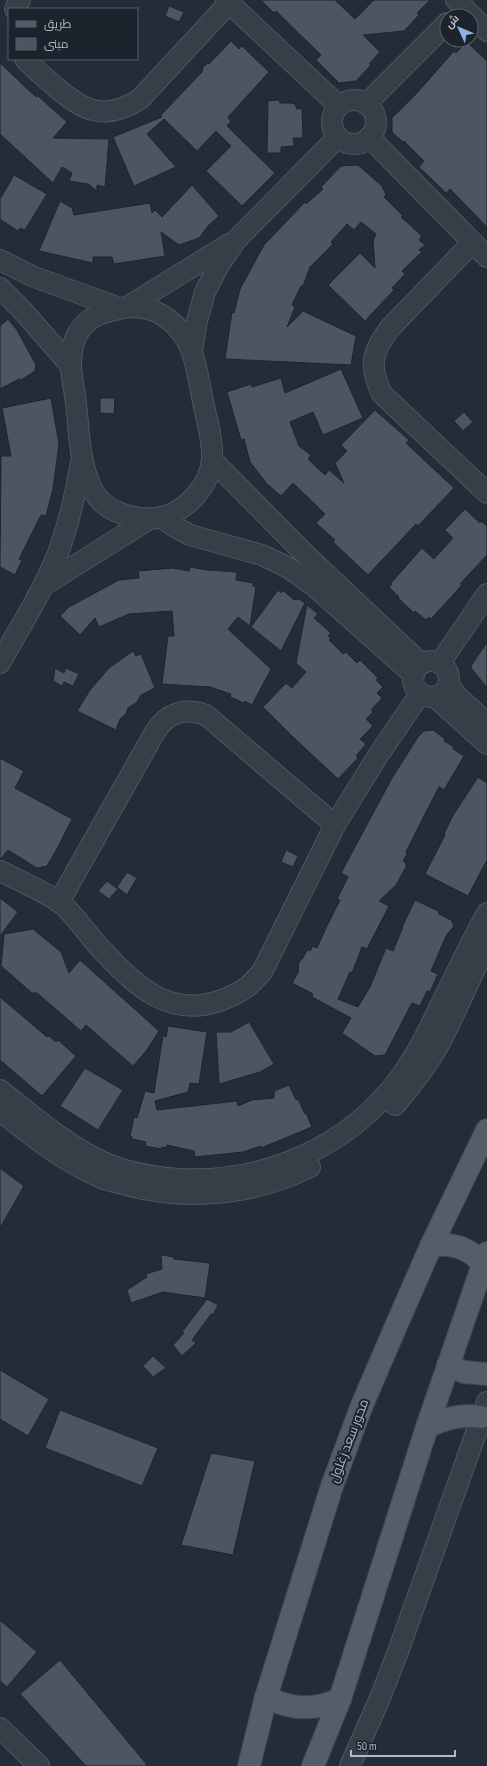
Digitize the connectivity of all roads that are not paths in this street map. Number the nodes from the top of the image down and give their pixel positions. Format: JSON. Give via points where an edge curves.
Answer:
{"nodes":[{"id":1,"x":228,"y":2,"type":"edge"},
{"id":2,"x":464,"y":5,"type":"edge"},
{"id":3,"x":487,"y":12,"type":"edge"},
{"id":4,"x":439,"y":31,"type":"edge"},
{"id":5,"x":487,"y":31,"type":"edge"},
{"id":6,"x":26,"y":60,"type":"edge"},
{"id":7,"x":366,"y":104,"type":"junction"},
{"id":8,"x":339,"y":106,"type":"junction"},
{"id":9,"x":338,"y":137,"type":"junction"},
{"id":10,"x":369,"y":138,"type":"junction"},
{"id":11,"x":236,"y":240,"type":"junction"},
{"id":12,"x":472,"y":243,"type":"junction"},
{"id":13,"x":487,"y":257,"type":"edge"},
{"id":14,"x":0,"y":260,"type":"edge"},
{"id":15,"x":0,"y":288,"type":"edge"},
{"id":16,"x":123,"y":308,"type":"junction"},
{"id":17,"x":192,"y":350,"type":"junction"},
{"id":18,"x":71,"y":366,"type":"junction"},
{"id":19,"x":82,"y":454,"type":"junction"},
{"id":20,"x":212,"y":460,"type":"junction"},
{"id":21,"x":487,"y":493,"type":"edge"},
{"id":22,"x":156,"y":518,"type":"junction"},
{"id":23,"x":44,"y":585,"type":"junction"},
{"id":24,"x":487,"y":594,"type":"edge"},
{"id":25,"x":0,"y":663,"type":"edge"},
{"id":26,"x":425,"y":667,"type":"junction"},
{"id":27,"x":434,"y":692,"type":"junction"},
{"id":28,"x":487,"y":723,"type":"edge"},
{"id":29,"x":487,"y":744,"type":"edge"},
{"id":30,"x":335,"y":825,"type":"junction"},
{"id":31,"x":0,"y":871,"type":"edge"},
{"id":32,"x":59,"y":902,"type":"junction"},
{"id":33,"x":487,"y":913,"type":"edge"},
{"id":34,"x":487,"y":945,"type":"edge"},
{"id":35,"x":0,"y":1090,"type":"edge"},
{"id":36,"x":0,"y":1112,"type":"edge"},
{"id":37,"x":487,"y":1130,"type":"edge"},
{"id":38,"x":430,"y":1246,"type":"junction"},
{"id":39,"x":485,"y":1258,"type":"edge"},
{"id":40,"x":448,"y":1365,"type":"junction"},
{"id":41,"x":487,"y":1374,"type":"edge"},
{"id":42,"x":484,"y":1410,"type":"edge"},
{"id":43,"x":427,"y":1427,"type":"junction"},
{"id":44,"x":266,"y":1697,"type":"junction"},
{"id":45,"x":340,"y":1698,"type":"junction"},
{"id":46,"x":0,"y":1728,"type":"edge"},
{"id":47,"x":39,"y":1766,"type":"edge"},
{"id":48,"x":249,"y":1766,"type":"edge"},
{"id":49,"x":313,"y":1766,"type":"edge"},
{"id":50,"x":350,"y":1766,"type":"edge"}],
"edges":[{"from":1,"to":6,"type":"street","via":[[140,99],[120,110],[97,111],[76,104]]},
{"from":1,"to":8,"type":"street"},
{"from":2,"to":3,"type":"street"},
{"from":2,"to":5,"type":"street"},
{"from":4,"to":7,"type":"street"},
{"from":7,"to":8,"type":"street","via":[[351,100]]},
{"from":7,"to":10,"type":"street","via":[[374,112],[376,119]]},
{"from":8,"to":9,"type":"street","via":[[332,118]]},
{"from":9,"to":10,"type":"street","via":[[350,143]]},
{"from":9,"to":11,"type":"street"},
{"from":10,"to":12,"type":"street"},
{"from":11,"to":16,"type":"street"},
{"from":11,"to":17,"type":"street","via":[[219,265],[206,292]]},
{"from":12,"to":13,"type":"street"},
{"from":12,"to":21,"type":"street","via":[[390,328],[379,343],[374,360],[375,378],[382,394]]},
{"from":14,"to":16,"type":"street","via":[[34,277]]},
{"from":15,"to":18,"type":"street"},
{"from":16,"to":17,"type":"street","via":[[155,311],[173,323]]},
{"from":16,"to":18,"type":"street","via":[[90,319],[80,330],[74,342]]},
{"from":17,"to":20,"type":"street","via":[[211,439]]},
{"from":18,"to":19,"type":"street"},
{"from":19,"to":22,"type":"street","via":[[87,478],[104,504],[122,514]]},
{"from":19,"to":23,"type":"street","via":[[69,521]]},
{"from":20,"to":22,"type":"street","via":[[207,479],[196,496],[180,509]]},
{"from":20,"to":26,"type":"street","via":[[306,555]]},
{"from":22,"to":23,"type":"street"},
{"from":22,"to":26,"type":"street","via":[[190,534],[262,555],[290,568]]},
{"from":23,"to":25,"type":"street"},
{"from":24,"to":26,"type":"street"},
{"from":26,"to":27,"type":"street","via":[[414,685]]},
{"from":26,"to":27,"type":"street","via":[[447,670],[450,680]]},
{"from":27,"to":28,"type":"street","via":[[457,696]]},
{"from":27,"to":29,"type":"street"},
{"from":27,"to":30,"type":"street","via":[[379,754]]},
{"from":30,"to":32,"type":"street","via":[[262,972],[246,988],[227,998],[202,1006],[184,1006],[163,1000],[145,990],[103,952]]},
{"from":30,"to":32,"type":"street","via":[[206,715],[187,711],[177,713],[168,717],[158,728]]},
{"from":31,"to":32,"type":"street"},
{"from":33,"to":35,"type":"street","via":[[417,1054],[399,1079],[376,1104],[341,1135],[291,1161],[264,1171],[217,1179],[156,1178],[128,1171],[104,1163],[57,1135]]},
{"from":34,"to":36,"type":"street","via":[[442,1038],[416,1080],[392,1108],[349,1145],[299,1173],[269,1184],[220,1194],[185,1194],[151,1191],[111,1181],[54,1153]]},
{"from":37,"to":38,"type":"main road","name":"محور سعد زغلول"},
{"from":38,"to":39,"type":"main road","via":[[460,1247]]},
{"from":38,"to":44,"type":"main road","name":"محور سعد زغلول","via":[[362,1405],[332,1486]]},
{"from":39,"to":40,"type":"main road"},
{"from":40,"to":41,"type":"main road","via":[[464,1372]]},
{"from":40,"to":43,"type":"main road"},
{"from":42,"to":43,"type":"main road","via":[[444,1419]]},
{"from":42,"to":50,"type":"street","via":[[399,1649]]},
{"from":43,"to":45,"type":"main road"},
{"from":44,"to":45,"type":"main road","via":[[284,1705],[303,1708],[322,1706]]},
{"from":44,"to":48,"type":"main road","name":"محور سعد زغلول"},
{"from":45,"to":49,"type":"main road"},
{"from":46,"to":47,"type":"street"}]}
